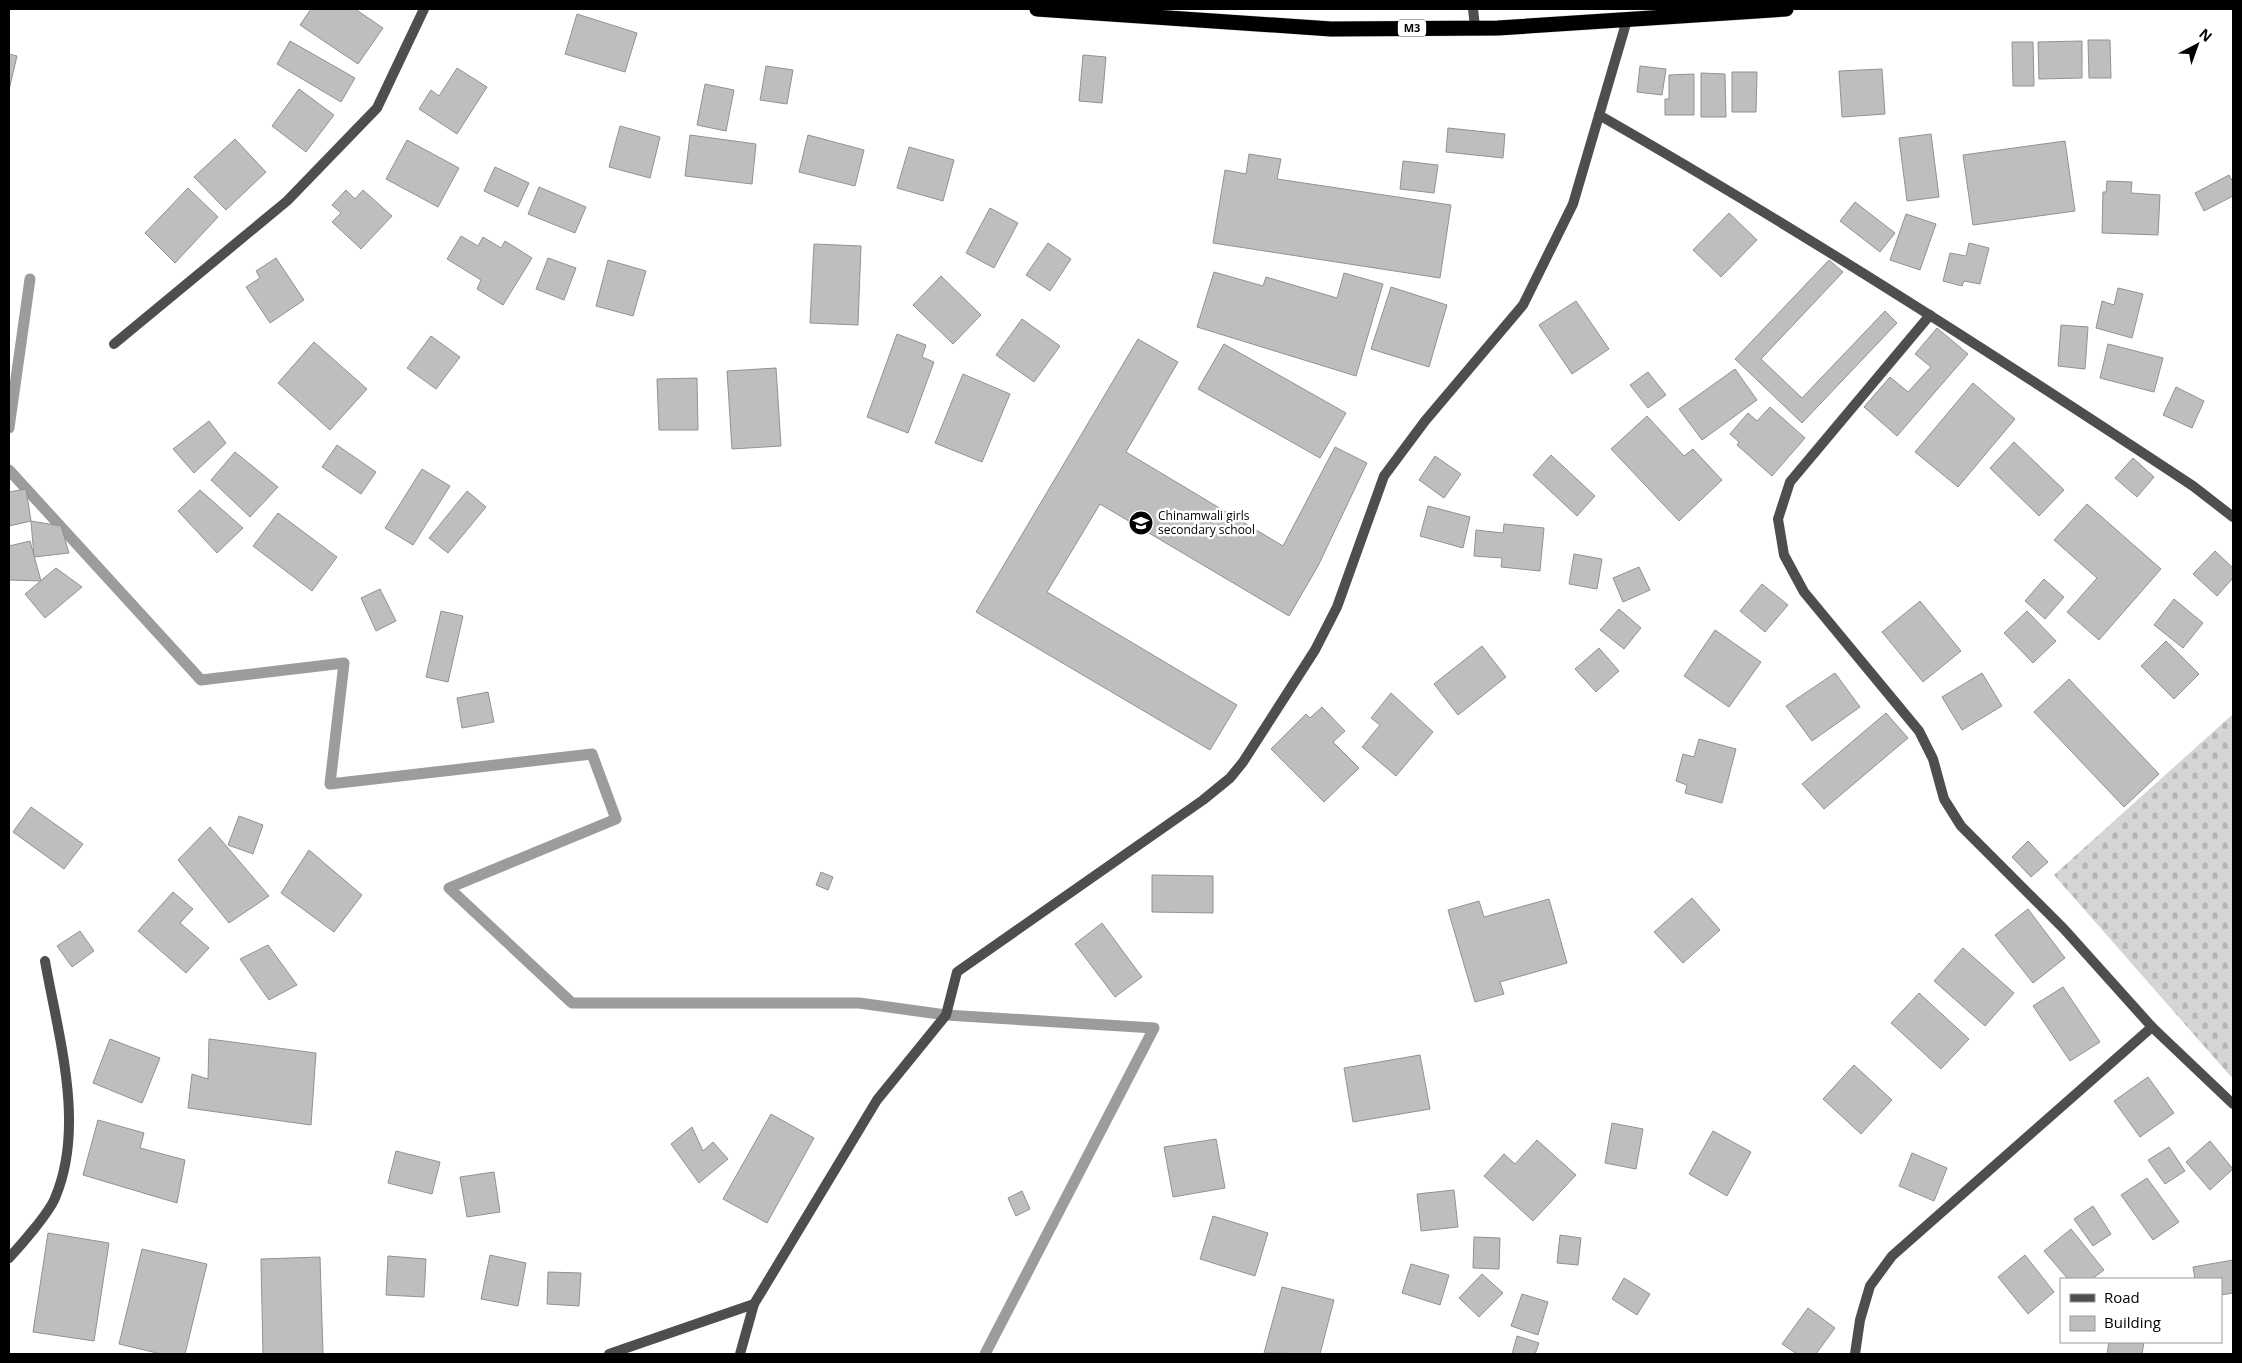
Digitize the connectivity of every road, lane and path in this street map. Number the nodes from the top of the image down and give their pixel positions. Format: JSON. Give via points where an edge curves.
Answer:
{"nodes":[{"id":1,"x":424,"y":9,"type":"edge"},
{"id":2,"x":1037,"y":9,"type":"edge"},
{"id":3,"x":1473,"y":9,"type":"edge"},
{"id":4,"x":1786,"y":9,"type":"edge"},
{"id":5,"x":1627,"y":20,"type":"junction"},
{"id":6,"x":1475,"y":27,"type":"junction"},
{"id":7,"x":1599,"y":115,"type":"junction"},
{"id":8,"x":1930,"y":315,"type":"junction"},
{"id":9,"x":114,"y":344,"type":"dead end"},
{"id":10,"x":2233,"y":517,"type":"edge"},
{"id":11,"x":45,"y":961,"type":"dead end"},
{"id":12,"x":2152,"y":1027,"type":"junction"},
{"id":13,"x":2233,"y":1104,"type":"edge"},
{"id":14,"x":9,"y":1258,"type":"edge"},
{"id":15,"x":754,"y":1304,"type":"junction"},
{"id":16,"x":610,"y":1354,"type":"edge"},
{"id":17,"x":740,"y":1354,"type":"edge"},
{"id":18,"x":1855,"y":1354,"type":"edge"}],
"edges":[{"from":1,"to":9,"type":"street","via":[[377,108],[287,201]]},
{"from":2,"to":6,"type":"highway","number":"M3","via":[[1331,29]]},
{"from":3,"to":6,"type":"street"},
{"from":4,"to":5,"type":"highway","number":"M3"},
{"from":5,"to":6,"type":"highway","number":"M3"},
{"from":5,"to":7,"type":"street"},
{"from":7,"to":8,"type":"street"},
{"from":7,"to":15,"type":"street","via":[[1574,204],[1523,305],[1425,421],[1384,476],[1337,607],[1315,650],[1243,762],[1230,778],[1203,800],[957,972],[946,1015],[876,1100]]},
{"from":8,"to":10,"type":"street","via":[[2193,486]]},
{"from":8,"to":12,"type":"street","via":[[1790,482],[1778,519],[1784,555],[1804,592],[1919,731],[1932,759],[1944,799],[1961,826],[2064,929]]},
{"from":11,"to":14,"type":"street","via":[[69,1093],[67,1167],[55,1200]]},
{"from":12,"to":13,"type":"street"},
{"from":12,"to":18,"type":"street","via":[[1892,1256],[1870,1286]]},
{"from":15,"to":16,"type":"street"},
{"from":15,"to":17,"type":"street"}]}
